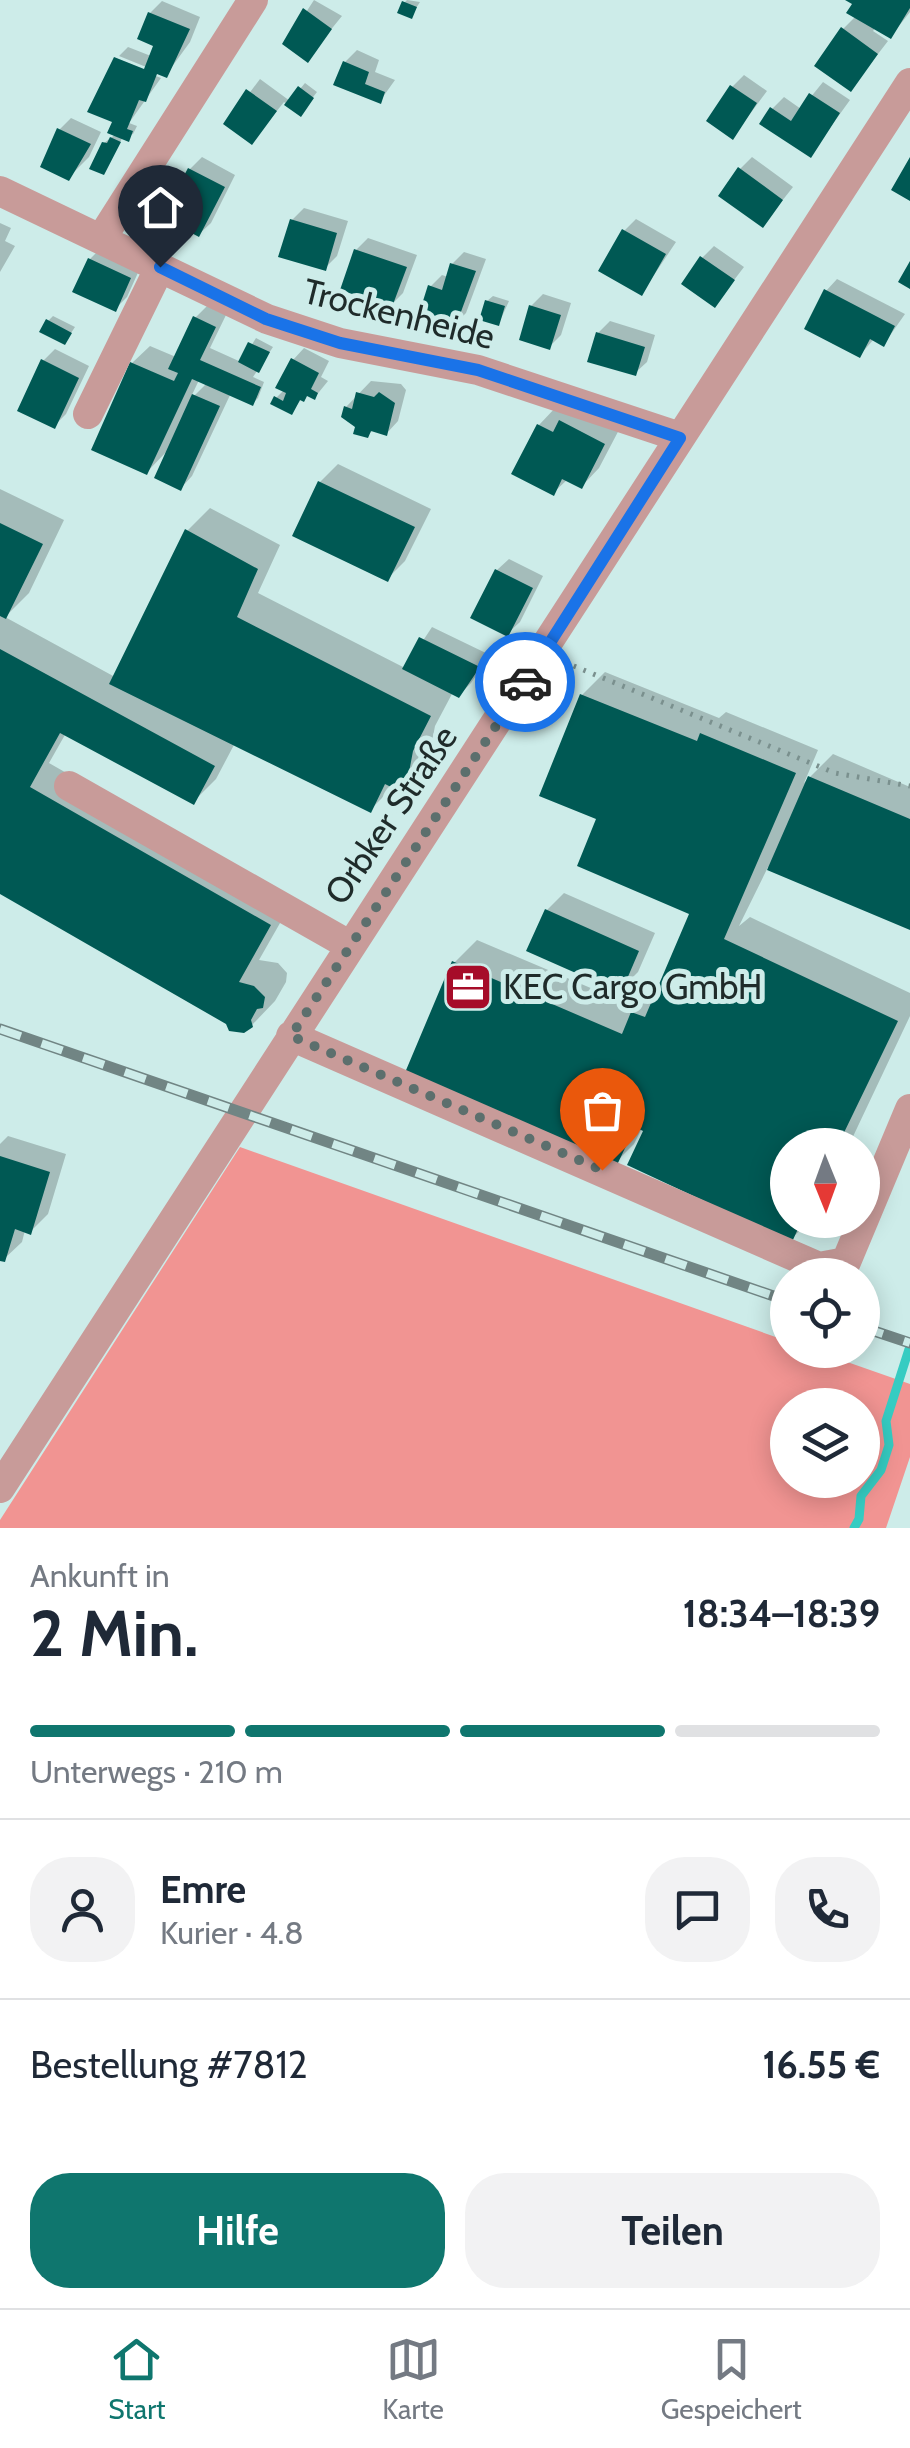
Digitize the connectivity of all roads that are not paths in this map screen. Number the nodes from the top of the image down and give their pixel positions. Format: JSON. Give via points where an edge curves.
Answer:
{"nodes":[{"id":1,"x":254,"y":0,"type":"edge"},
{"id":2,"x":910,"y":83,"type":"edge"},
{"id":3,"x":0,"y":191,"type":"edge"},
{"id":4,"x":101,"y":239,"type":"junction"},
{"id":5,"x":160,"y":267,"type":"junction"},
{"id":6,"x":88,"y":414,"type":"dead end"},
{"id":7,"x":680,"y":438,"type":"junction"},
{"id":8,"x":69,"y":786,"type":"dead end"},
{"id":9,"x":350,"y":944,"type":"junction"},
{"id":10,"x":291,"y":1036,"type":"junction"},
{"id":11,"x":910,"y":1109,"type":"edge"},
{"id":12,"x":0,"y":1488,"type":"edge"}],
"edges":[{"from":1,"to":4,"type":"street"},
{"from":2,"to":7,"type":"street","name":"Orbker Straße"},
{"from":3,"to":4,"type":"street","name":"Trockenheide"},
{"from":4,"to":5,"type":"street","name":"Trockenheide"},
{"from":5,"to":6,"type":"street"},
{"from":5,"to":7,"type":"street","name":"Trockenheide","via":[[266,319],[340,343],[478,370]]},
{"from":7,"to":9,"type":"street","name":"Orbker Straße"},
{"from":8,"to":9,"type":"street"},
{"from":9,"to":10,"type":"street","name":"Orbker Straße"},
{"from":10,"to":11,"type":"street","via":[[819,1267],[846,1262]]},
{"from":10,"to":12,"type":"street","name":"Orbker Straße"}]}
